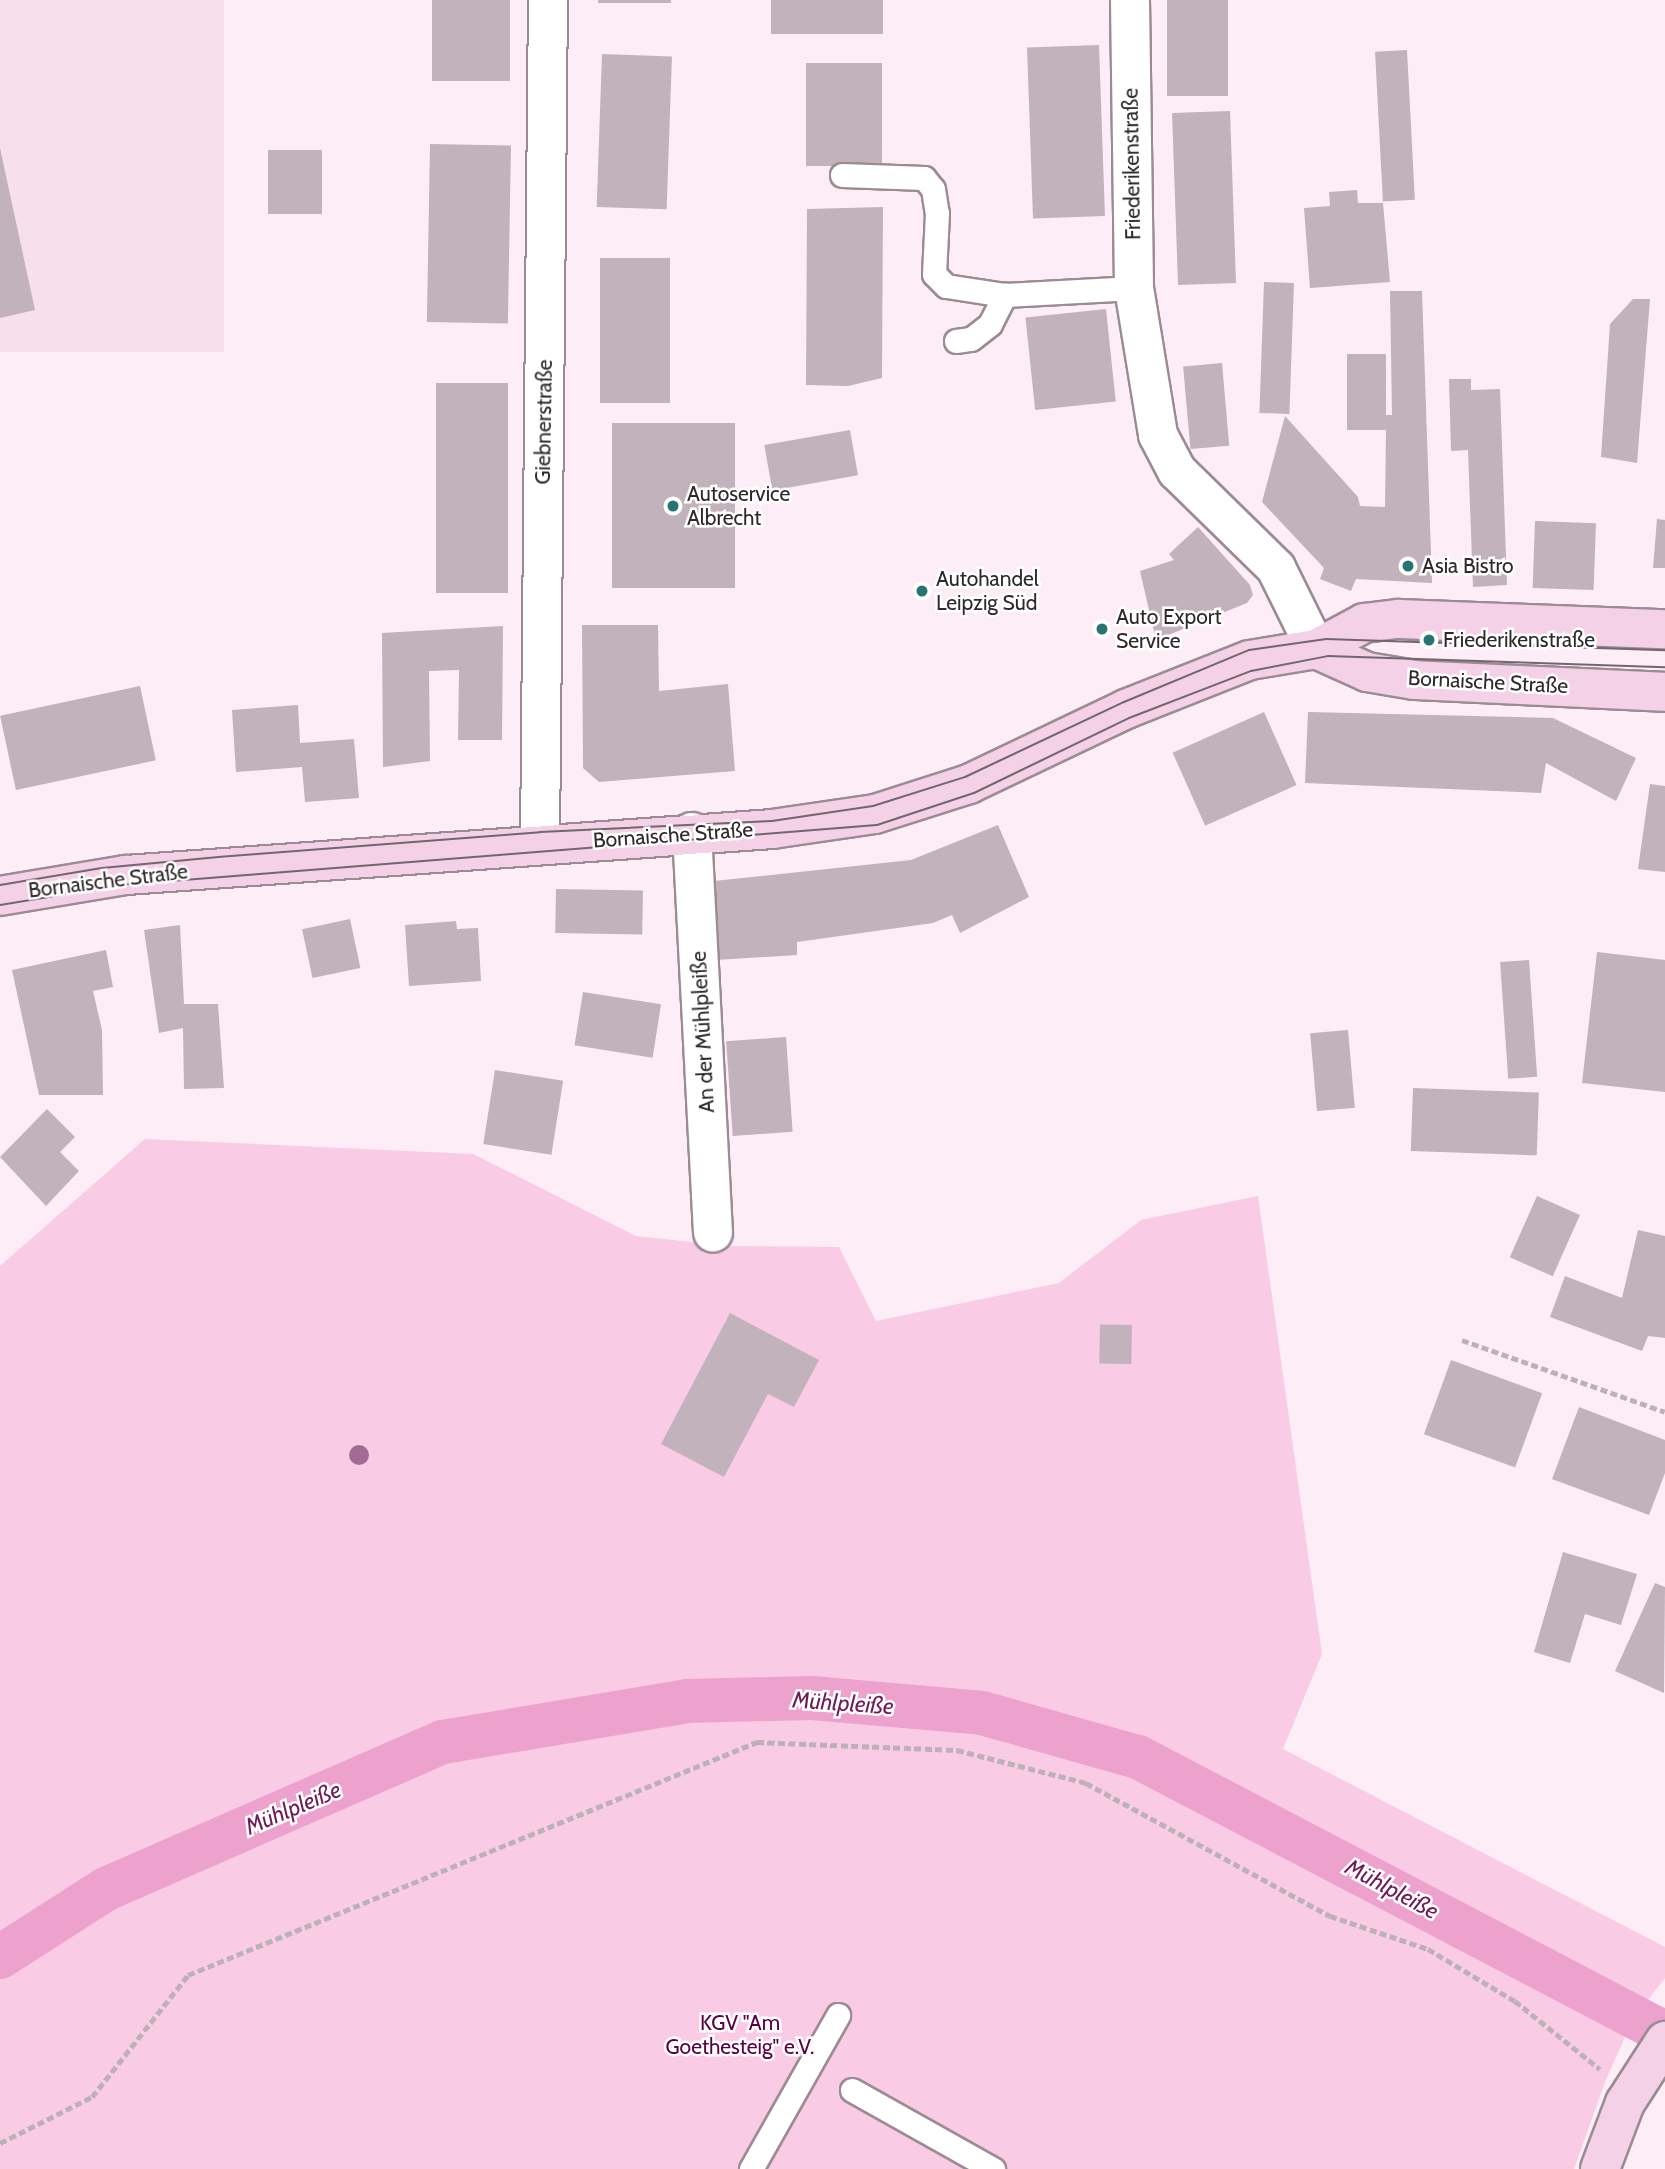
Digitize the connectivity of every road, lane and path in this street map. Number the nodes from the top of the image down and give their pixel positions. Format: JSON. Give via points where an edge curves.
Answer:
{"nodes":[{"id":1,"x":548,"y":0,"type":"edge"},
{"id":2,"x":1130,"y":0,"type":"edge"},
{"id":3,"x":842,"y":175,"type":"dead end"},
{"id":4,"x":1133,"y":288,"type":"junction"},
{"id":5,"x":1005,"y":296,"type":"junction"},
{"id":6,"x":956,"y":341,"type":"dead end"},
{"id":7,"x":1665,"y":629,"type":"edge"},
{"id":8,"x":1316,"y":649,"type":"junction"},
{"id":9,"x":1665,"y":692,"type":"edge"},
{"id":10,"x":692,"y":832,"type":"junction"},
{"id":11,"x":540,"y":844,"type":"junction"},
{"id":12,"x":0,"y":896,"type":"edge"},
{"id":13,"x":713,"y":1232,"type":"dead end"},
{"id":14,"x":1462,"y":1340,"type":"dead end"},
{"id":15,"x":1665,"y":1412,"type":"edge"},
{"id":16,"x":838,"y":2015,"type":"dead end"},
{"id":17,"x":1658,"y":2052,"type":"edge"},
{"id":18,"x":852,"y":2090,"type":"dead end"},
{"id":19,"x":1625,"y":2103,"type":"junction"},
{"id":20,"x":0,"y":2143,"type":"edge"},
{"id":21,"x":751,"y":2169,"type":"edge"},
{"id":22,"x":993,"y":2169,"type":"edge"},
{"id":23,"x":1600,"y":2169,"type":"edge"}],
"edges":[{"from":1,"to":11,"type":"street","name":"Giebnerstraße"},
{"from":2,"to":4,"type":"street","name":"Friederikenstraße"},
{"from":3,"to":5,"type":"lane","via":[[924,178],[935,201],[934,274],[940,282]]},
{"from":4,"to":5,"type":"lane"},
{"from":4,"to":8,"type":"street","name":"Friederikenstraße","via":[[1158,435],[1177,471],[1276,568]]},
{"from":5,"to":6,"type":"lane","via":[[990,324],[971,339]]},
{"from":7,"to":8,"type":"main road","name":"Bornaische Straße","via":[[1364,622]]},
{"from":8,"to":9,"type":"main road","name":"Bornaische Straße","via":[[1367,672],[1414,680]]},
{"from":8,"to":10,"type":"main road","name":"Bornaische Straße","via":[[1250,660],[1126,709],[970,784],[875,814],[772,829]]},
{"from":10,"to":11,"type":"main road","name":"Bornaische Straße"},
{"from":10,"to":13,"type":"street","name":"An der Mühlpleiße"},
{"from":11,"to":12,"type":"main road","name":"Bornaische Straße","via":[[126,875]]},
{"from":14,"to":15,"type":"path"},
{"from":16,"to":21,"type":"lane"},
{"from":17,"to":19,"type":"main road"},
{"from":18,"to":22,"type":"lane"},
{"from":19,"to":20,"type":"path","via":[[1614,2080],[1515,2001],[1428,1949],[1330,1916],[1086,1783],[957,1750],[757,1742],[188,1975],[92,2097]]},
{"from":19,"to":23,"type":"main road"}]}
